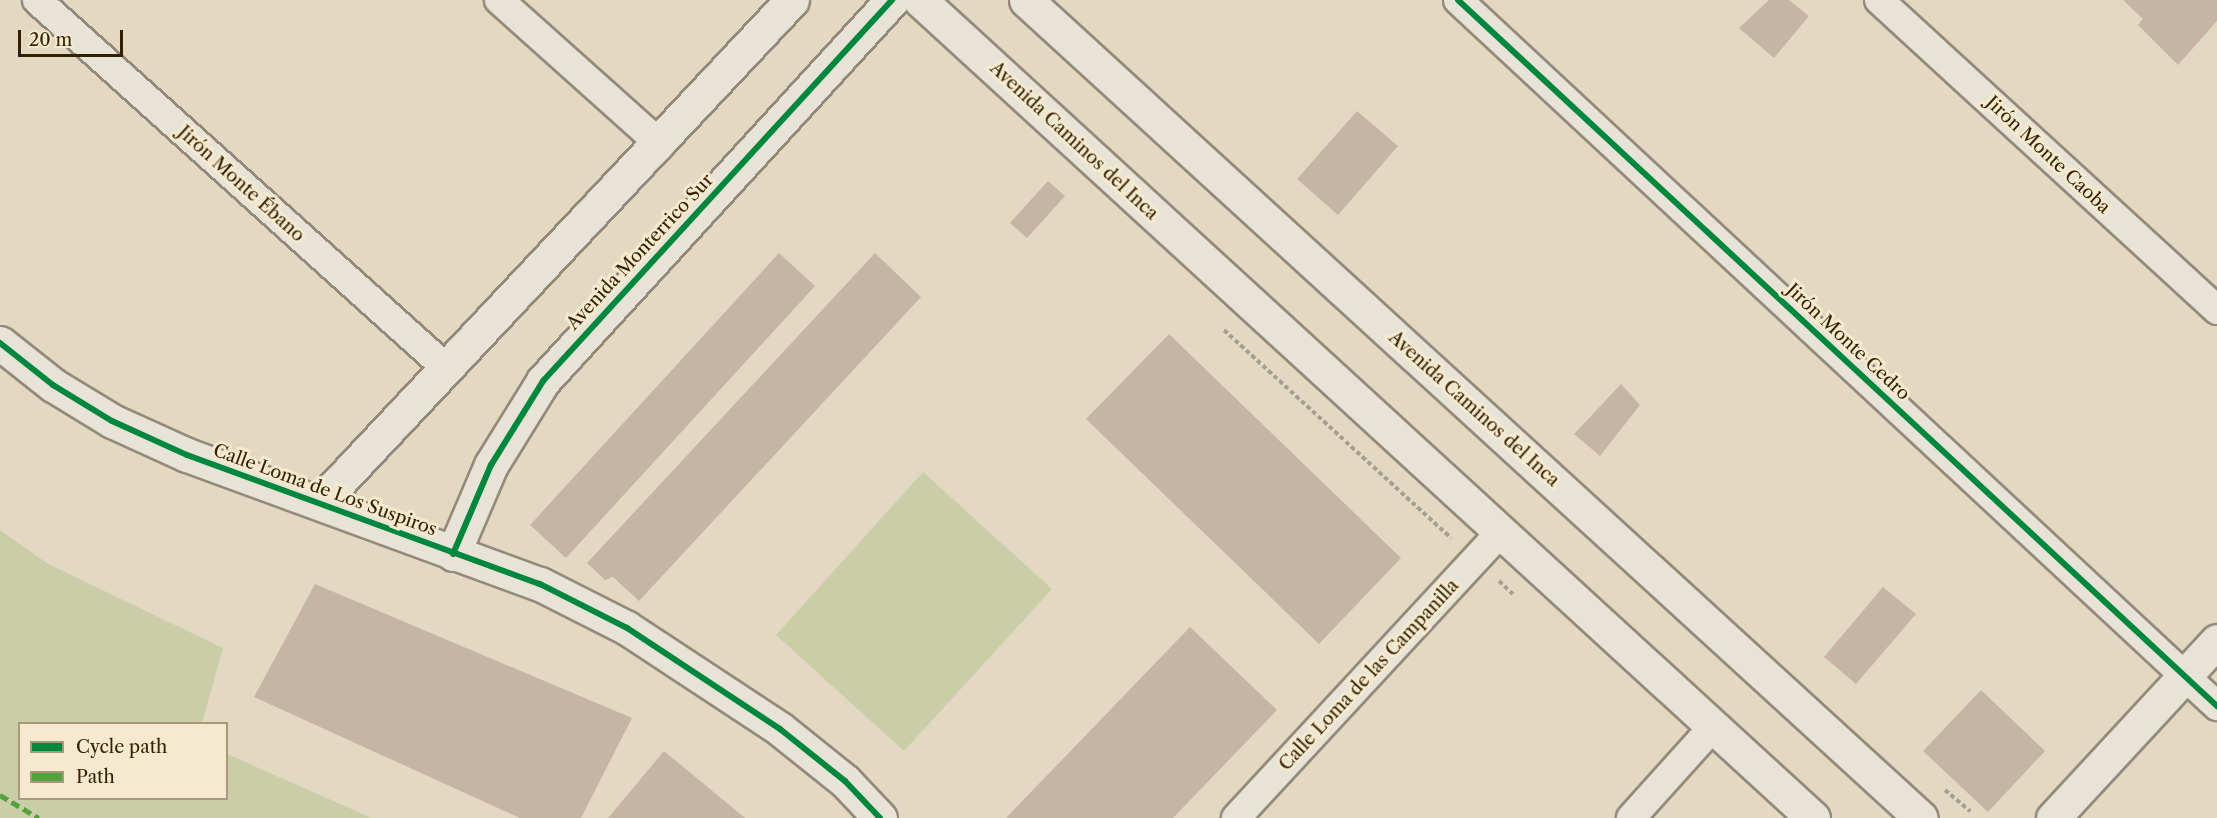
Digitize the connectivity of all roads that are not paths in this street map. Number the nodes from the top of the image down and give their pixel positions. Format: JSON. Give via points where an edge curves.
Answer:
{"nodes":[{"id":1,"x":37,"y":0,"type":"edge"},
{"id":2,"x":499,"y":0,"type":"edge"},
{"id":3,"x":792,"y":0,"type":"edge"},
{"id":4,"x":892,"y":0,"type":"edge"},
{"id":5,"x":920,"y":0,"type":"edge"},
{"id":6,"x":1026,"y":0,"type":"edge"},
{"id":7,"x":1458,"y":0,"type":"edge"},
{"id":8,"x":1879,"y":0,"type":"edge"},
{"id":9,"x":661,"y":145,"type":"junction"},
{"id":10,"x":2217,"y":310,"type":"edge"},
{"id":11,"x":0,"y":343,"type":"edge"},
{"id":12,"x":445,"y":367,"type":"junction"},
{"id":13,"x":322,"y":500,"type":"junction"},
{"id":14,"x":1501,"y":532,"type":"junction"},
{"id":15,"x":453,"y":554,"type":"junction"},
{"id":16,"x":2217,"y":641,"type":"edge"},
{"id":17,"x":2185,"y":676,"type":"junction"},
{"id":18,"x":2217,"y":706,"type":"edge"},
{"id":19,"x":1713,"y":727,"type":"junction"},
{"id":20,"x":880,"y":818,"type":"edge"},
{"id":21,"x":1236,"y":818,"type":"edge"},
{"id":22,"x":1631,"y":818,"type":"edge"},
{"id":23,"x":1813,"y":818,"type":"edge"},
{"id":24,"x":1921,"y":818,"type":"edge"},
{"id":25,"x":2053,"y":818,"type":"edge"}],
"edges":[{"from":1,"to":12,"type":"street","name":"Jirón Monte Ébano"},
{"from":2,"to":9,"type":"street"},
{"from":3,"to":9,"type":"street"},
{"from":4,"to":15,"type":"street","name":"Avenida Monterrico Sur","via":[[543,381],[491,465]]},
{"from":5,"to":14,"type":"street","name":"Avenida Caminos del Inca"},
{"from":6,"to":24,"type":"street","name":"Avenida Caminos del Inca"},
{"from":7,"to":17,"type":"street","name":"Jirón Monte Cedro"},
{"from":8,"to":10,"type":"street","name":"Jirón Monte Caoba"},
{"from":9,"to":12,"type":"street"},
{"from":11,"to":13,"type":"street","name":"Calle Loma de Los Suspiros","via":[[53,385],[112,421],[188,455]]},
{"from":12,"to":13,"type":"street"},
{"from":13,"to":15,"type":"street","name":"Calle Loma de Los Suspiros"},
{"from":14,"to":19,"type":"street","name":"Avenida Caminos del Inca"},
{"from":14,"to":21,"type":"street","name":"Calle Loma de las Campanilla"},
{"from":15,"to":20,"type":"street","name":"Calle Loma de Los Suspiros","via":[[540,584],[627,628],[780,729],[845,781]]},
{"from":16,"to":17,"type":"street"},
{"from":17,"to":18,"type":"street","name":"Jirón Monte Cedro"},
{"from":17,"to":25,"type":"street"},
{"from":19,"to":22,"type":"street"},
{"from":19,"to":23,"type":"street","name":"Avenida Caminos del Inca"}]}
